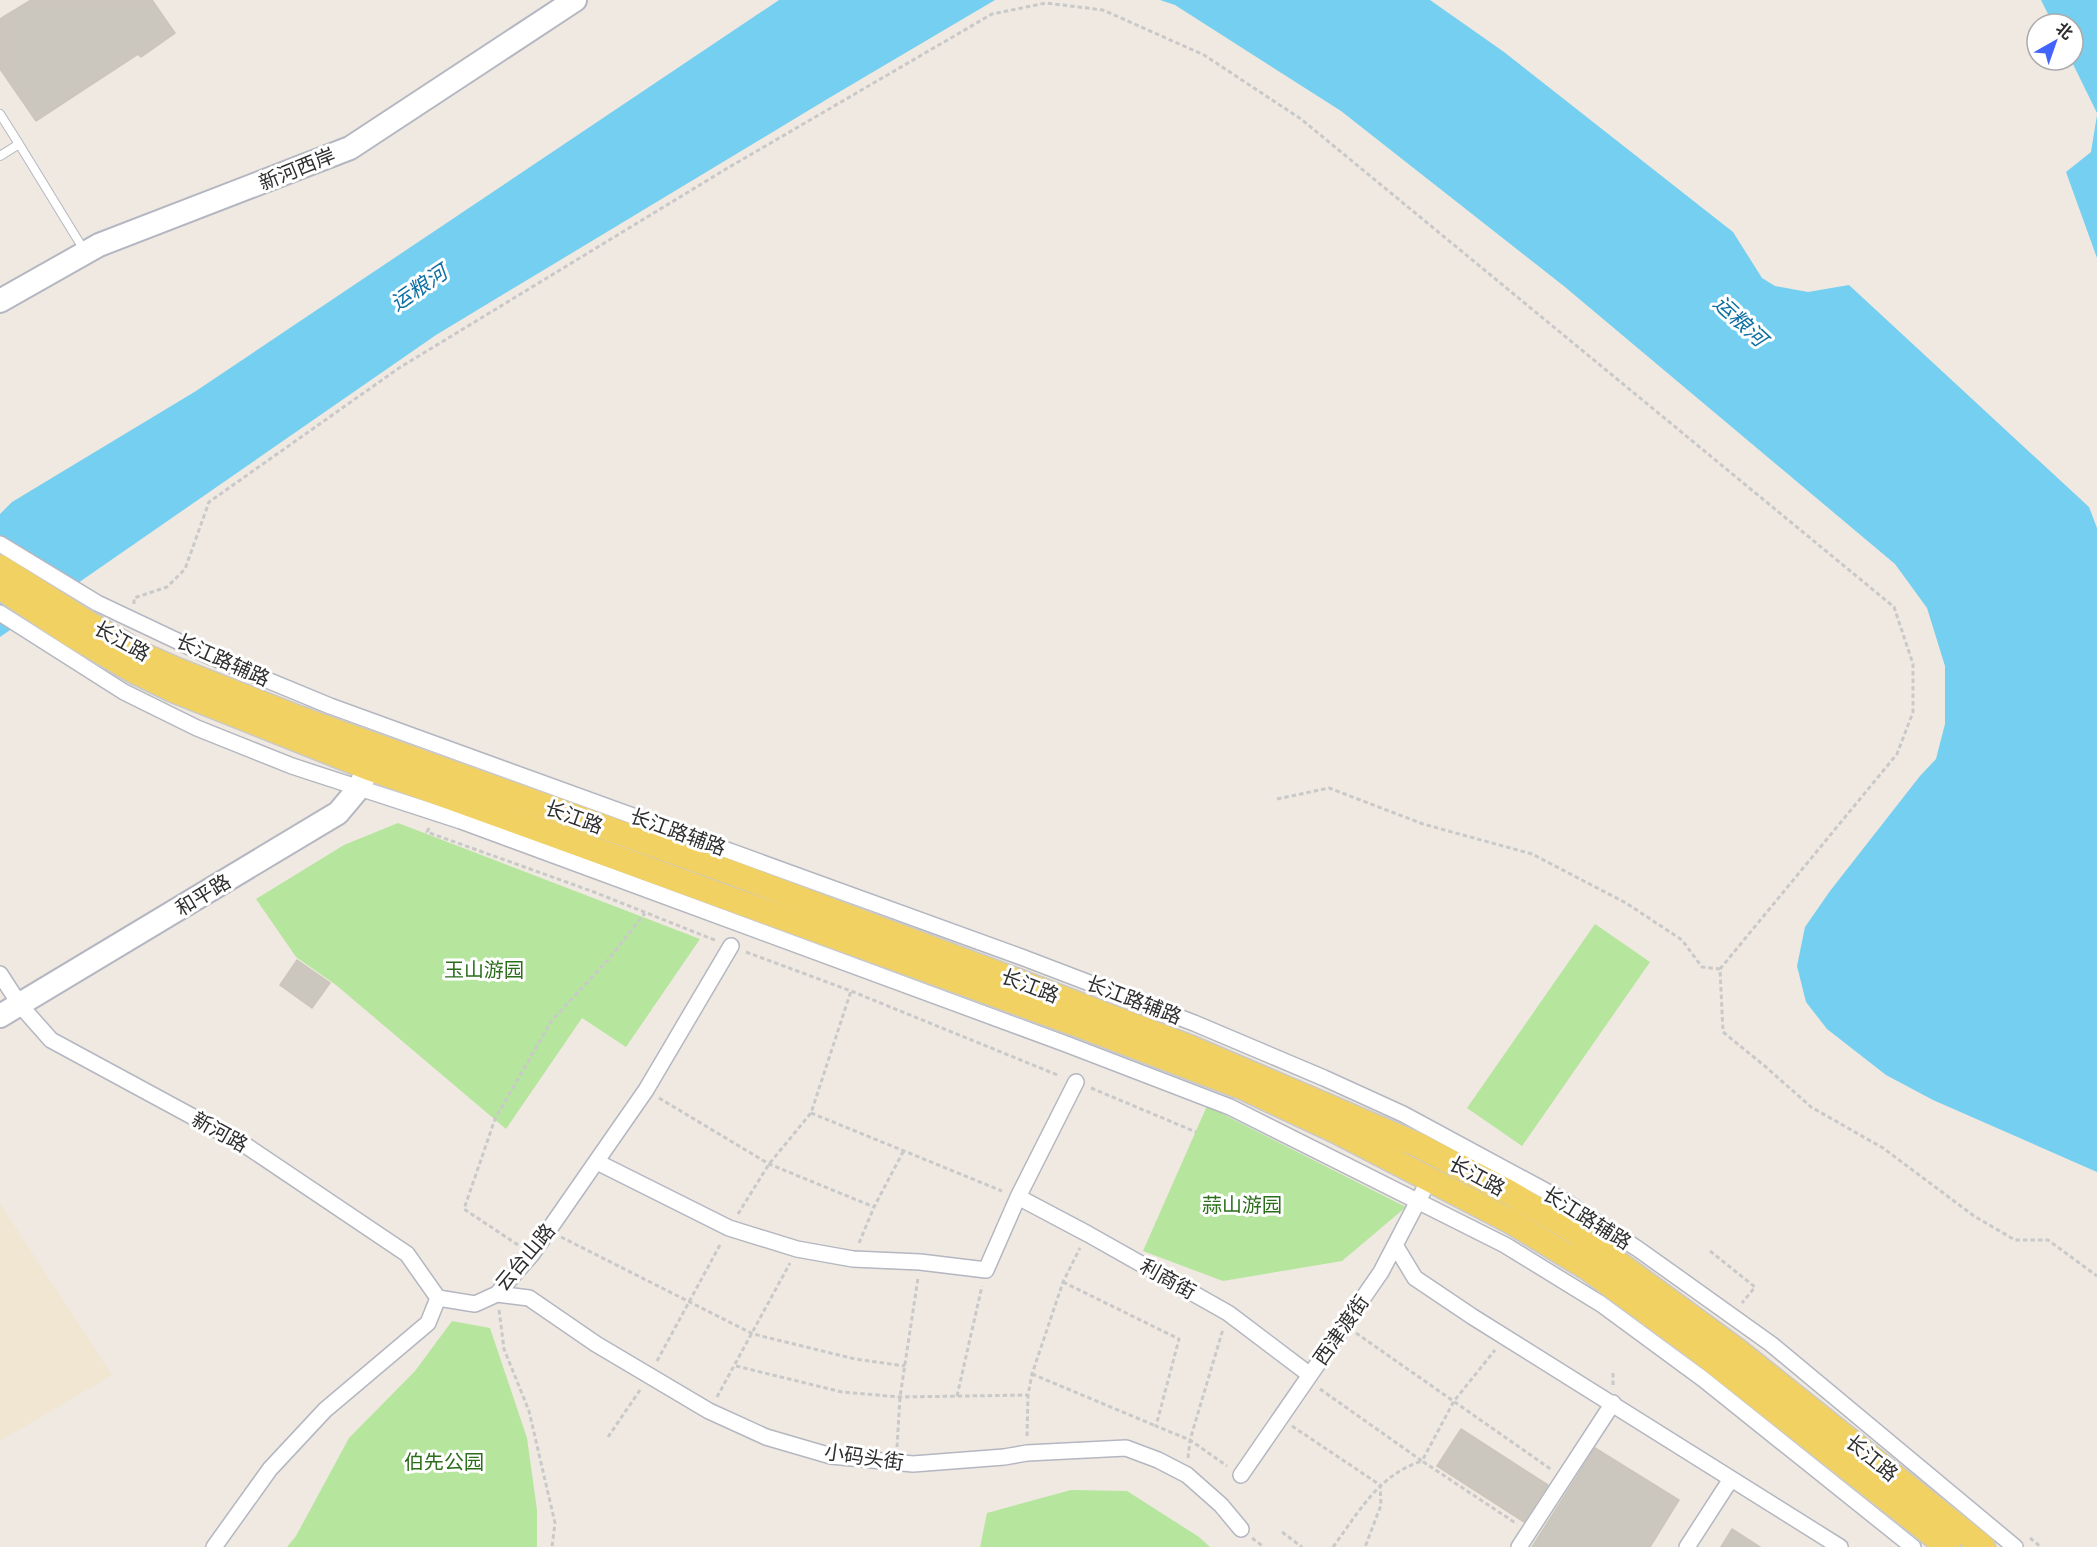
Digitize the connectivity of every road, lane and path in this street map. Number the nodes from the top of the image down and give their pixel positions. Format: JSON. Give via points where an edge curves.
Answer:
{"nodes":[{"id":1,"x":575,"y":0,"type":"edge"},
{"id":2,"x":0,"y":114,"type":"edge"},
{"id":3,"x":19,"y":144,"type":"junction"},
{"id":4,"x":0,"y":156,"type":"edge"},
{"id":5,"x":85,"y":253,"type":"junction"},
{"id":6,"x":0,"y":301,"type":"edge"},
{"id":7,"x":0,"y":544,"type":"edge"},
{"id":8,"x":0,"y":567,"type":"edge"},
{"id":9,"x":0,"y":587,"type":"edge"},
{"id":10,"x":0,"y":613,"type":"edge"},
{"id":11,"x":133,"y":619,"type":"junction"},
{"id":12,"x":80,"y":628,"type":"junction"},
{"id":13,"x":369,"y":767,"type":"junction"},
{"id":14,"x":1277,"y":799,"type":"dead end"},
{"id":15,"x":436,"y":812,"type":"junction"},
{"id":16,"x":645,"y":913,"type":"junction"},
{"id":17,"x":730,"y":946,"type":"junction"},
{"id":18,"x":1720,"y":969,"type":"junction"},
{"id":19,"x":0,"y":974,"type":"edge"},
{"id":20,"x":20,"y":1005,"type":"junction"},
{"id":21,"x":0,"y":1016,"type":"edge"},
{"id":22,"x":1076,"y":1082,"type":"junction"},
{"id":23,"x":646,"y":1090,"type":"junction"},
{"id":24,"x":811,"y":1113,"type":"dead end"},
{"id":25,"x":1196,"y":1132,"type":"dead end"},
{"id":26,"x":903,"y":1152,"type":"junction"},
{"id":27,"x":597,"y":1162,"type":"junction"},
{"id":28,"x":1430,"y":1178,"type":"junction"},
{"id":29,"x":1018,"y":1197,"type":"junction"},
{"id":30,"x":1418,"y":1201,"type":"junction"},
{"id":31,"x":874,"y":1207,"type":"junction"},
{"id":32,"x":549,"y":1231,"type":"junction"},
{"id":33,"x":1088,"y":1234,"type":"junction"},
{"id":34,"x":1395,"y":1245,"type":"junction"},
{"id":35,"x":797,"y":1250,"type":"junction"},
{"id":36,"x":532,"y":1254,"type":"junction"},
{"id":37,"x":853,"y":1259,"type":"junction"},
{"id":38,"x":920,"y":1262,"type":"junction"},
{"id":39,"x":986,"y":1270,"type":"junction"},
{"id":40,"x":2097,"y":1276,"type":"edge"},
{"id":41,"x":1063,"y":1282,"type":"junction"},
{"id":42,"x":497,"y":1294,"type":"junction"},
{"id":43,"x":438,"y":1298,"type":"junction"},
{"id":44,"x":1228,"y":1313,"type":"junction"},
{"id":45,"x":1344,"y":1325,"type":"junction"},
{"id":46,"x":753,"y":1334,"type":"junction"},
{"id":47,"x":1503,"y":1335,"type":"junction"},
{"id":48,"x":736,"y":1366,"type":"junction"},
{"id":49,"x":904,"y":1366,"type":"junction"},
{"id":50,"x":1032,"y":1374,"type":"junction"},
{"id":51,"x":1310,"y":1375,"type":"junction"},
{"id":52,"x":1028,"y":1395,"type":"junction"},
{"id":53,"x":957,"y":1396,"type":"junction"},
{"id":54,"x":900,"y":1397,"type":"junction"},
{"id":55,"x":1454,"y":1401,"type":"junction"},
{"id":56,"x":1612,"y":1403,"type":"junction"},
{"id":57,"x":709,"y":1411,"type":"junction"},
{"id":58,"x":1281,"y":1418,"type":"junction"},
{"id":59,"x":1156,"y":1426,"type":"junction"},
{"id":60,"x":1190,"y":1440,"type":"junction"},
{"id":61,"x":1027,"y":1453,"type":"junction"},
{"id":62,"x":1422,"y":1461,"type":"junction"},
{"id":63,"x":897,"y":1462,"type":"junction"},
{"id":64,"x":1241,"y":1476,"type":"joint"},
{"id":65,"x":1563,"y":1479,"type":"junction"},
{"id":66,"x":1731,"y":1479,"type":"junction"},
{"id":67,"x":1380,"y":1485,"type":"junction"},
{"id":68,"x":1241,"y":1529,"type":"dead end"},
{"id":69,"x":1282,"y":1532,"type":"dead end"},
{"id":70,"x":1529,"y":1532,"type":"junction"},
{"id":71,"x":214,"y":1547,"type":"edge"},
{"id":72,"x":552,"y":1547,"type":"edge"},
{"id":73,"x":1302,"y":1547,"type":"edge"},
{"id":74,"x":1333,"y":1547,"type":"edge"},
{"id":75,"x":1365,"y":1547,"type":"edge"},
{"id":76,"x":1519,"y":1547,"type":"edge"},
{"id":77,"x":1687,"y":1547,"type":"edge"},
{"id":78,"x":1840,"y":1547,"type":"edge"},
{"id":79,"x":1913,"y":1547,"type":"edge"},
{"id":80,"x":1948,"y":1547,"type":"edge"},
{"id":81,"x":1983,"y":1547,"type":"edge"},
{"id":82,"x":2015,"y":1547,"type":"edge"}],
"edges":[{"from":1,"to":5,"type":"street","name":"新河西岸","via":[[350,148]]},
{"from":2,"to":3,"type":"lane"},
{"from":3,"to":4,"type":"lane"},
{"from":3,"to":5,"type":"lane"},
{"from":5,"to":6,"type":"street","name":"新河西岸"},
{"from":7,"to":12,"type":"street","name":"长江路辅路"},
{"from":8,"to":12,"type":"main road","name":"长江路"},
{"from":9,"to":12,"type":"main road","name":"长江路"},
{"from":10,"to":12,"type":"street","name":"长江路辅路"},
{"from":11,"to":12,"type":"street","name":"长江路辅路"},
{"from":11,"to":18,"type":"path","via":[[134,598],[166,587],[185,569],[208,502],[399,368],[726,169],[992,14],[1046,3],[1103,10],[1204,55],[1301,119],[1894,607],[1913,664],[1912,712],[1897,754]]},
{"from":11,"to":82,"type":"street","name":"长江路辅路","via":[[209,656],[330,706],[1013,954],[1194,1023],[1402,1114],[1566,1202],[1638,1249],[1771,1344]]},
{"from":12,"to":13,"type":"main road","name":"长江路","via":[[296,717]]},
{"from":12,"to":13,"type":"street","name":"长江路辅路","via":[[124,692],[197,728],[292,766]]},
{"from":13,"to":15,"type":"street","name":"长江路辅路"},
{"from":13,"to":20,"type":"street","name":"和平路","via":[[338,813]]},
{"from":13,"to":28,"type":"main road","name":"长江路","via":[[1244,1088]]},
{"from":13,"to":81,"type":"main road","name":"长江路","via":[[735,874],[1189,1047],[1418,1145],[1577,1233],[1739,1352]]},
{"from":14,"to":18,"type":"path","via":[[1329,789],[1423,824],[1532,854],[1626,903],[1682,940],[1702,967]]},
{"from":15,"to":16,"type":"path","via":[[427,832]]},
{"from":15,"to":30,"type":"street","name":"长江路辅路","via":[[1230,1107]]},
{"from":16,"to":17,"type":"path"},
{"from":16,"to":36,"type":"path","via":[[552,1020],[495,1119],[464,1209]]},
{"from":17,"to":22,"type":"path"},
{"from":17,"to":23,"type":"street","name":"云台山路"},
{"from":18,"to":40,"type":"path","via":[[1723,1032],[1811,1107],[1883,1148],[2015,1240],[2048,1240]]},
{"from":19,"to":20,"type":"street","name":"新河路"},
{"from":20,"to":21,"type":"street","name":"和平路"},
{"from":20,"to":43,"type":"street","name":"新河路","via":[[51,1040],[244,1145],[407,1254]]},
{"from":22,"to":25,"type":"path"},
{"from":22,"to":29,"type":"street"},
{"from":23,"to":27,"type":"street","name":"云台山路"},
{"from":23,"to":31,"type":"path","via":[[769,1164]]},
{"from":24,"to":26,"type":"path"},
{"from":26,"to":29,"type":"path"},
{"from":26,"to":31,"type":"path"},
{"from":27,"to":32,"type":"street","name":"云台山路"},
{"from":27,"to":35,"type":"street","via":[[729,1228]]},
{"from":28,"to":30,"type":"street","name":"西津渡街"},
{"from":28,"to":80,"type":"main road","name":"长江路","via":[[1589,1269],[1700,1351]]},
{"from":29,"to":33,"type":"street","name":"利商街"},
{"from":29,"to":39,"type":"street"},
{"from":30,"to":34,"type":"street","name":"西津渡街"},
{"from":30,"to":79,"type":"street","name":"长江路辅路","via":[[1505,1245],[1601,1304],[1703,1379]]},
{"from":31,"to":37,"type":"path"},
{"from":32,"to":36,"type":"street","name":"云台山路"},
{"from":32,"to":46,"type":"path"},
{"from":33,"to":41,"type":"path"},
{"from":33,"to":44,"type":"street","name":"利商街"},
{"from":34,"to":45,"type":"street","name":"西津渡街"},
{"from":34,"to":47,"type":"street","via":[[1415,1278]]},
{"from":35,"to":37,"type":"street"},
{"from":35,"to":46,"type":"path"},
{"from":36,"to":42,"type":"street","name":"云台山路"},
{"from":37,"to":38,"type":"street"},
{"from":38,"to":39,"type":"street"},
{"from":38,"to":49,"type":"path"},
{"from":39,"to":53,"type":"path"},
{"from":41,"to":50,"type":"path"},
{"from":41,"to":59,"type":"path","via":[[1179,1339]]},
{"from":42,"to":43,"type":"street","name":"云台山路","via":[[475,1304]]},
{"from":42,"to":57,"type":"street","name":"小码头街","via":[[529,1298],[596,1344]]},
{"from":42,"to":72,"type":"path","via":[[504,1349],[529,1411],[555,1523]]},
{"from":43,"to":71,"type":"street","via":[[429,1323],[325,1410],[270,1469]]},
{"from":44,"to":51,"type":"street","name":"利商街"},
{"from":44,"to":60,"type":"path"},
{"from":45,"to":51,"type":"street","name":"西津渡街"},
{"from":45,"to":55,"type":"path"},
{"from":46,"to":48,"type":"path"},
{"from":46,"to":49,"type":"path","via":[[855,1359]]},
{"from":47,"to":55,"type":"path"},
{"from":47,"to":56,"type":"street"},
{"from":48,"to":54,"type":"path","via":[[842,1392]]},
{"from":48,"to":57,"type":"path"},
{"from":49,"to":54,"type":"path"},
{"from":50,"to":52,"type":"path"},
{"from":50,"to":59,"type":"path"},
{"from":51,"to":58,"type":"street","name":"西津渡街"},
{"from":51,"to":62,"type":"path","via":[[1313,1384]]},
{"from":52,"to":53,"type":"path"},
{"from":52,"to":61,"type":"path"},
{"from":53,"to":54,"type":"path"},
{"from":54,"to":63,"type":"path"},
{"from":55,"to":62,"type":"path"},
{"from":55,"to":65,"type":"path"},
{"from":56,"to":65,"type":"street"},
{"from":56,"to":66,"type":"street"},
{"from":57,"to":63,"type":"street","name":"小码头街","via":[[766,1437],[831,1456]]},
{"from":58,"to":64,"type":"street","name":"西津渡街"},
{"from":58,"to":67,"type":"path"},
{"from":59,"to":60,"type":"path"},
{"from":60,"to":64,"type":"path"},
{"from":61,"to":63,"type":"street","name":"小码头街","via":[[1004,1458]]},
{"from":61,"to":68,"type":"street","name":"小码头街","via":[[1126,1448],[1186,1475],[1221,1505]]},
{"from":62,"to":67,"type":"path","via":[[1406,1466]]},
{"from":62,"to":70,"type":"path"},
{"from":65,"to":70,"type":"street"},
{"from":66,"to":77,"type":"street"},
{"from":66,"to":78,"type":"street"},
{"from":67,"to":74,"type":"path"},
{"from":67,"to":75,"type":"path","via":[[1381,1505]]},
{"from":69,"to":73,"type":"path"},
{"from":70,"to":76,"type":"street"}]}
